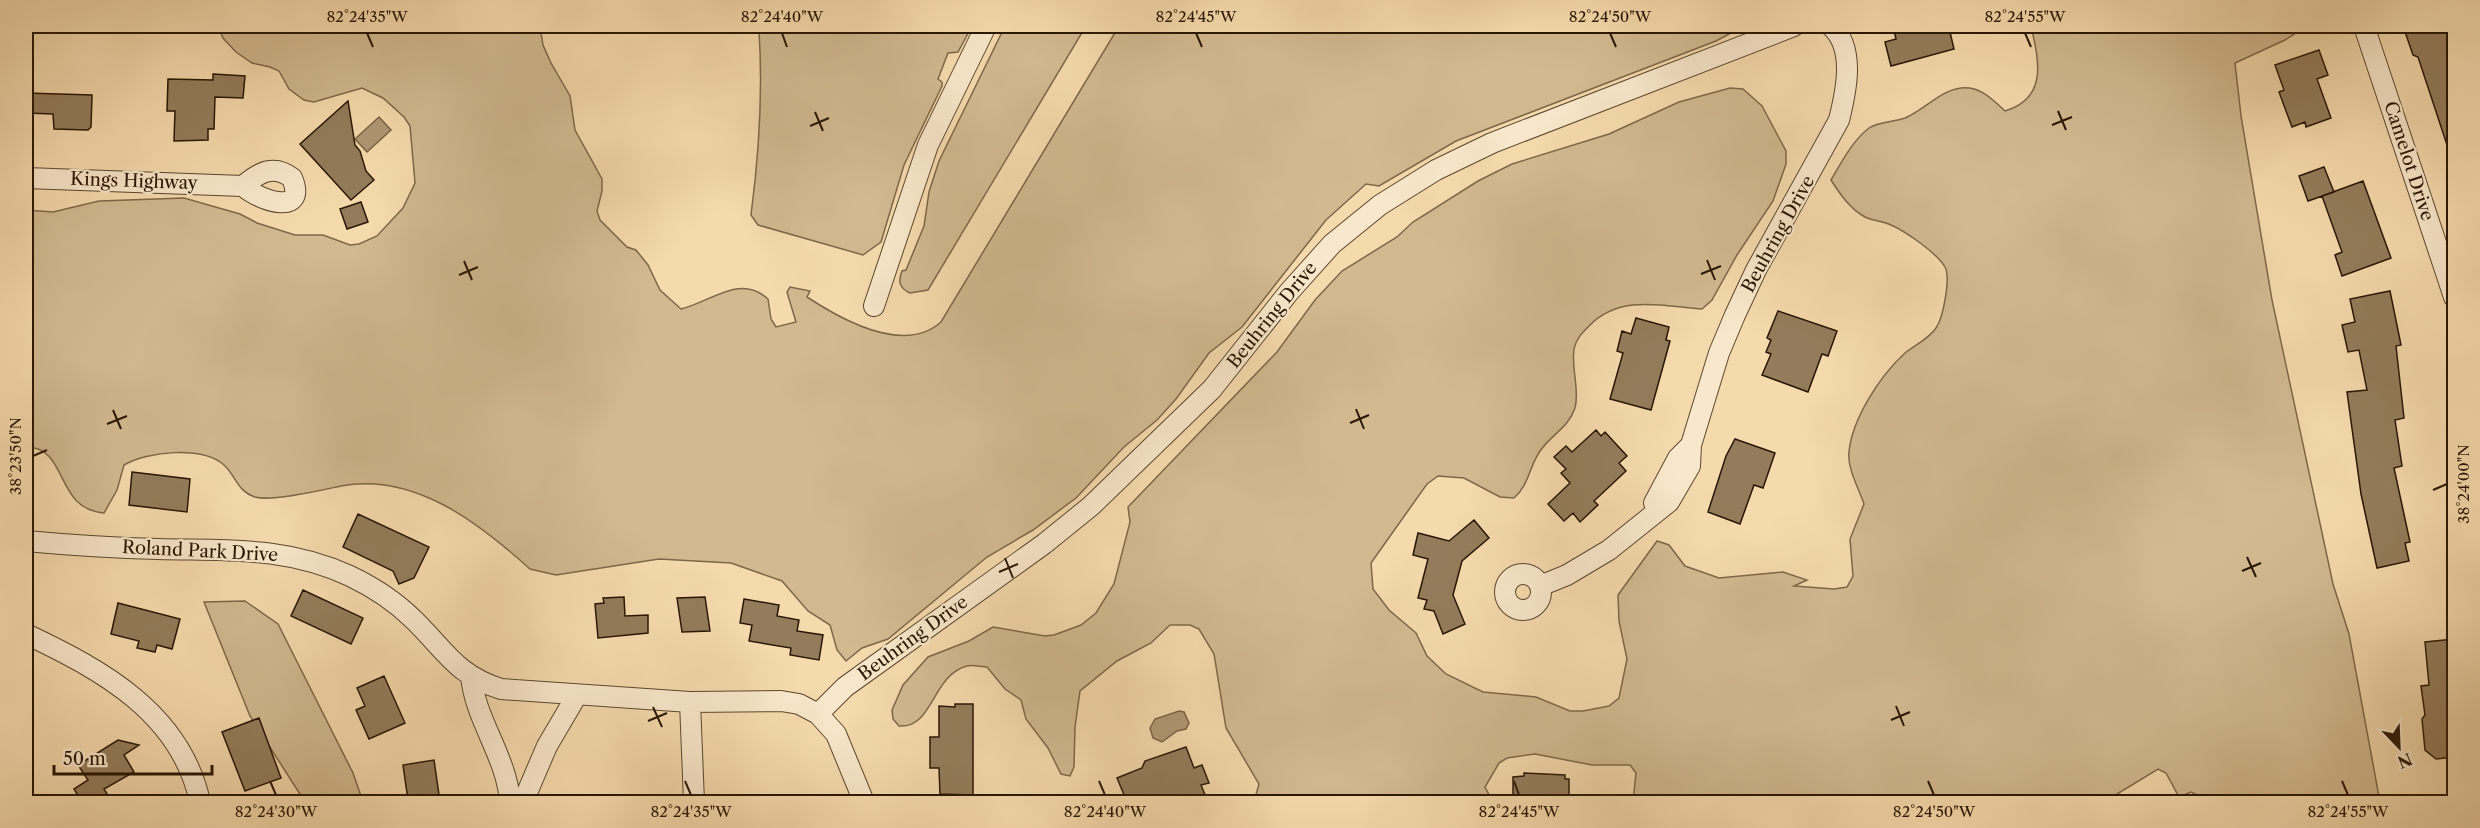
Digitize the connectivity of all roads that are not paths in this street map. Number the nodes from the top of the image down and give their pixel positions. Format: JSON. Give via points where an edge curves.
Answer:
{"nodes":[{"id":1,"x":986,"y":26,"type":"edge"},
{"id":2,"x":1794,"y":26,"type":"edge"},
{"id":3,"x":1831,"y":26,"type":"edge"},
{"id":4,"x":2364,"y":26,"type":"edge"},
{"id":5,"x":26,"y":178,"type":"edge"},
{"id":6,"x":243,"y":186,"type":"dead end"},
{"id":7,"x":2454,"y":297,"type":"edge"},
{"id":8,"x":874,"y":306,"type":"dead end"},
{"id":9,"x":26,"y":541,"type":"edge"},
{"id":10,"x":1540,"y":586,"type":"dead end"},
{"id":11,"x":26,"y":634,"type":"edge"},
{"id":12,"x":471,"y":676,"type":"junction"},
{"id":13,"x":577,"y":695,"type":"junction"},
{"id":14,"x":690,"y":702,"type":"junction"},
{"id":15,"x":819,"y":714,"type":"junction"},
{"id":16,"x":200,"y":802,"type":"edge"},
{"id":17,"x":510,"y":802,"type":"edge"},
{"id":18,"x":523,"y":802,"type":"edge"},
{"id":19,"x":694,"y":802,"type":"edge"},
{"id":20,"x":864,"y":802,"type":"edge"}],
"edges":[{"from":1,"to":8,"type":"street","via":[[928,146]]},
{"from":2,"to":15,"type":"street","name":"Beuhring Drive","via":[[1492,143],[1436,170],[1380,205],[1332,244],[1212,389],[1091,506],[845,687]]},
{"from":3,"to":10,"type":"street","name":"Beuhring Drive","via":[[1843,43],[1846,60],[1839,120],[1742,300],[1719,353],[1691,445],[1690,465],[1681,483],[1670,502],[1609,550]]},
{"from":4,"to":7,"type":"street","name":"Camelot Drive"},
{"from":5,"to":6,"type":"street","name":"Kings Highway"},
{"from":9,"to":12,"type":"street","name":"Roland Park Drive","via":[[250,550],[294,556],[350,576],[396,604],[452,663]]},
{"from":11,"to":16,"type":"street","via":[[95,670],[140,700],[173,740]]},
{"from":12,"to":13,"type":"street","name":"Roland Park Drive","via":[[501,689]]},
{"from":12,"to":17,"type":"street","via":[[475,701],[504,772]]},
{"from":13,"to":14,"type":"street","name":"Roland Park Drive"},
{"from":13,"to":18,"type":"street","via":[[547,746]]},
{"from":14,"to":15,"type":"street","name":"Roland Park Drive","via":[[782,701]]},
{"from":14,"to":19,"type":"street"},
{"from":15,"to":20,"type":"street","via":[[842,745]]}]}
